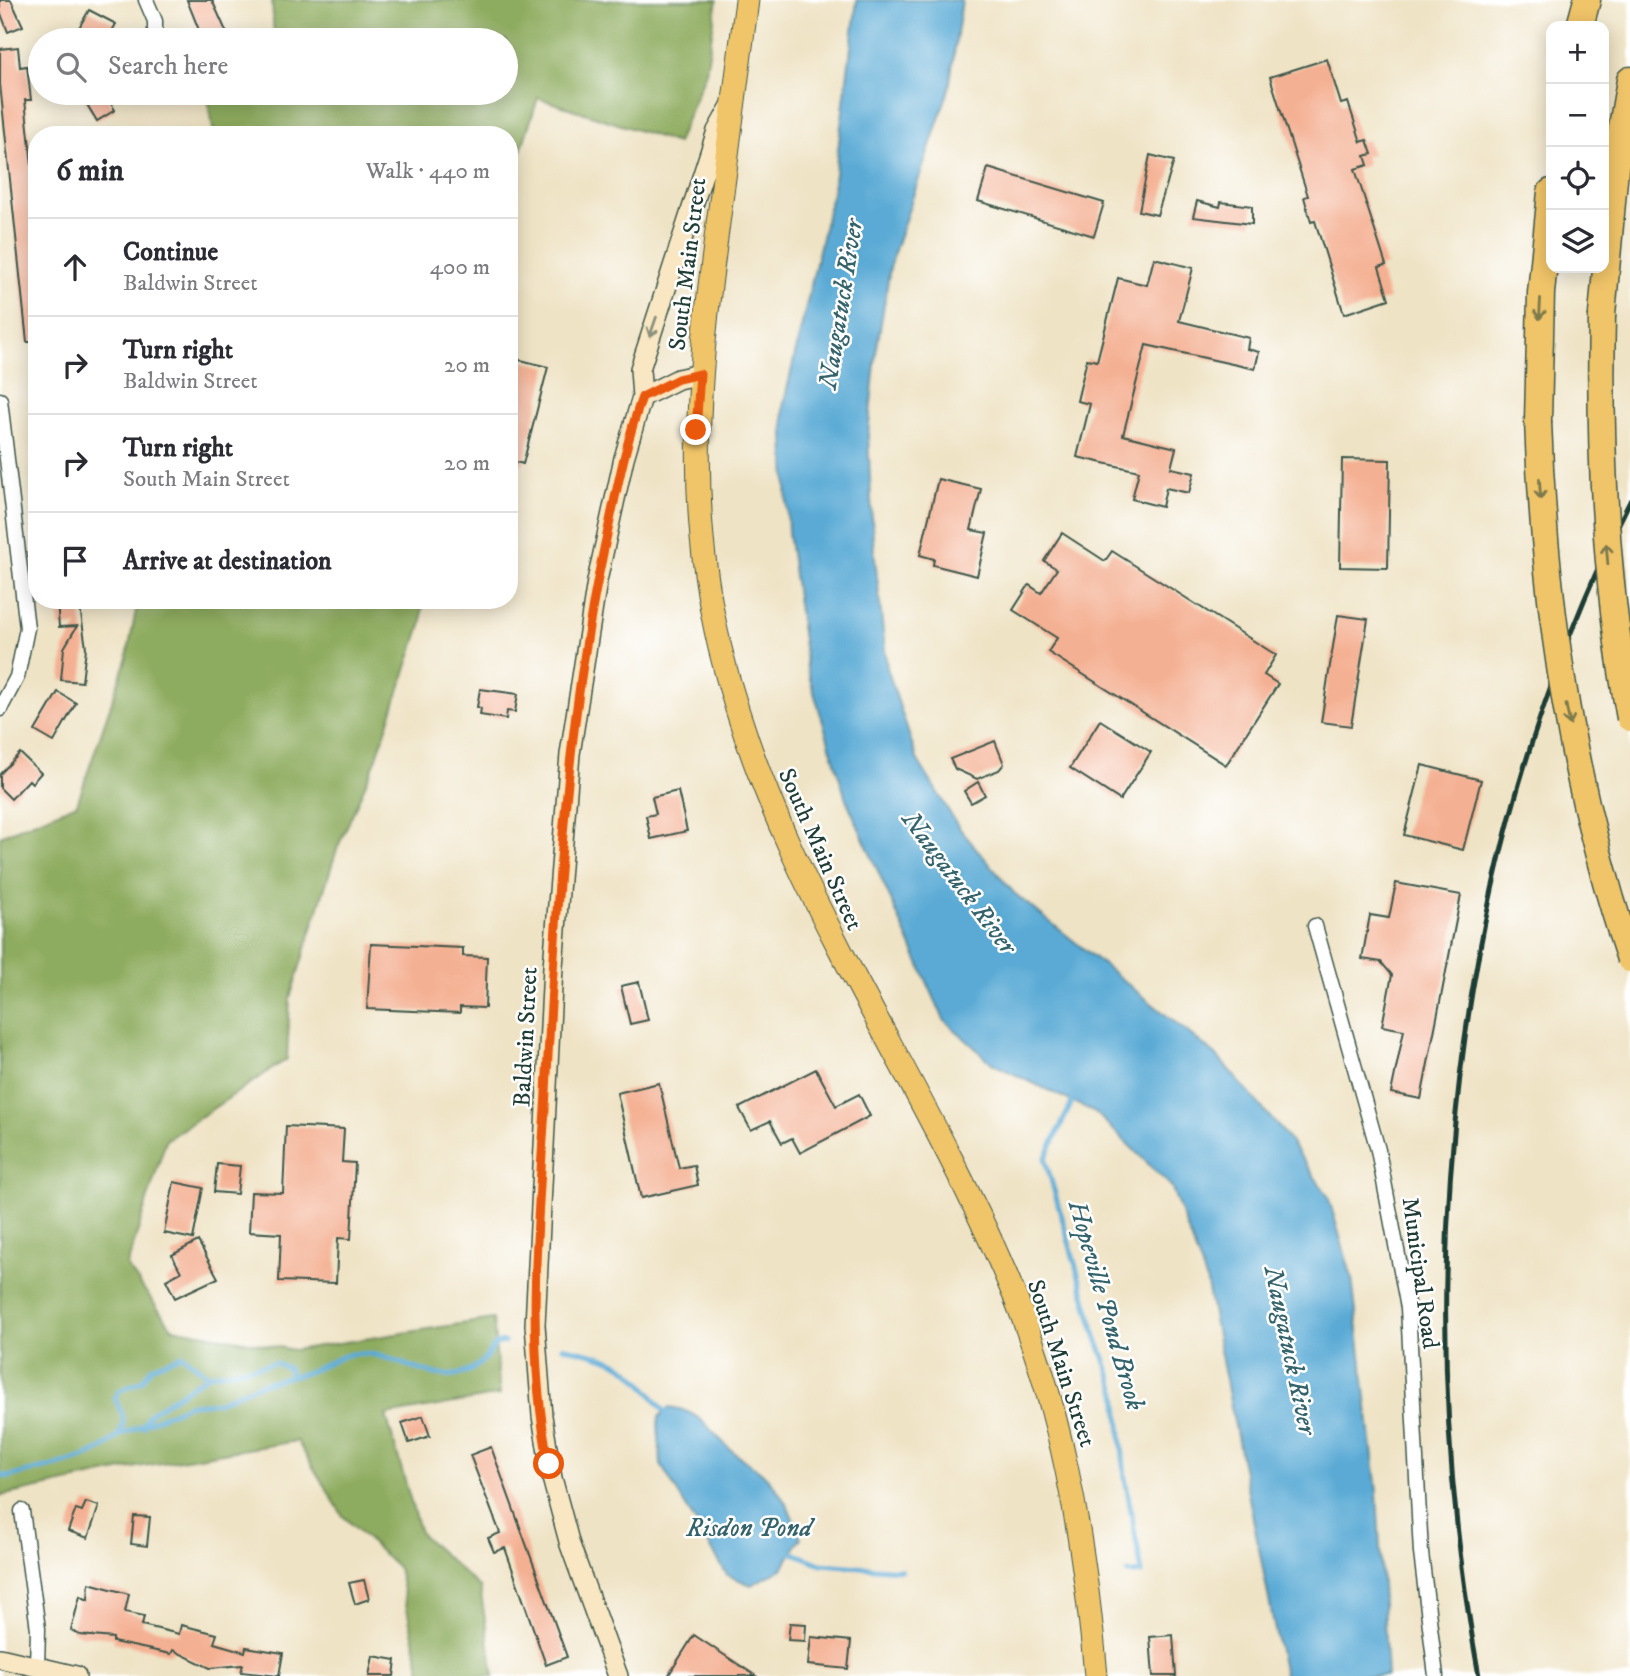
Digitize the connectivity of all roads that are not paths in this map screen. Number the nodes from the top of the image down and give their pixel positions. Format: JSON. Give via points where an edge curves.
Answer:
{"nodes":[{"id":1,"x":146,"y":0,"type":"edge"},
{"id":2,"x":747,"y":0,"type":"edge"},
{"id":3,"x":1587,"y":0,"type":"edge"},
{"id":4,"x":1581,"y":21,"type":"edge"},
{"id":5,"x":155,"y":28,"type":"edge"},
{"id":6,"x":1630,"y":80,"type":"edge"},
{"id":7,"x":733,"y":102,"type":"junction"},
{"id":8,"x":1549,"y":210,"type":"edge"},
{"id":9,"x":700,"y":374,"type":"junction"},
{"id":10,"x":642,"y":397,"type":"junction"},
{"id":11,"x":0,"y":400,"type":"edge"},
{"id":12,"x":0,"y":709,"type":"edge"},
{"id":13,"x":1630,"y":718,"type":"edge"},
{"id":14,"x":1315,"y":926,"type":"dead end"},
{"id":15,"x":1630,"y":958,"type":"edge"},
{"id":16,"x":22,"y":1511,"type":"dead end"},
{"id":17,"x":0,"y":1658,"type":"edge"},
{"id":18,"x":37,"y":1666,"type":"junction"},
{"id":19,"x":76,"y":1676,"type":"edge"},
{"id":20,"x":618,"y":1676,"type":"edge"},
{"id":21,"x":1096,"y":1676,"type":"edge"},
{"id":22,"x":1436,"y":1676,"type":"edge"}],
"edges":[{"from":1,"to":5,"type":"street"},
{"from":2,"to":7,"type":"main road","name":"South Main Street"},
{"from":3,"to":4,"type":"highway"},
{"from":13,"to":6,"type":"highway","one_way":true,"bridge":true,"via":[[1606,550],[1600,429],[1602,315],[1615,168]]},
{"from":7,"to":9,"type":"main road","name":"South Main Street"},
{"from":7,"to":10,"type":"main road","name":"Baldwin Street","one_way":true,"via":[[720,125],[641,362]]},
{"from":8,"to":15,"type":"highway","one_way":true,"bridge":true,"via":[[1541,293],[1538,421],[1544,554],[1561,683],[1589,812]]},
{"from":9,"to":10,"type":"main road"},
{"from":9,"to":21,"type":"main road","name":"South Main Street","via":[[696,456],[701,533],[714,622],[739,716],[800,874],[972,1201],[1021,1311],[1054,1408],[1068,1471]]},
{"from":10,"to":20,"type":"main road","name":"Baldwin Street","via":[[597,582],[570,754],[554,955],[536,1302],[539,1389],[552,1478],[570,1545]]},
{"from":11,"to":12,"type":"street","via":[[27,628],[17,677]]},
{"from":14,"to":22,"type":"street","name":"Municipal Road","via":[[1378,1150],[1408,1308],[1421,1553]]},
{"from":16,"to":18,"type":"street","via":[[38,1629]]},
{"from":17,"to":18,"type":"main road"},
{"from":18,"to":19,"type":"main road"}]}
